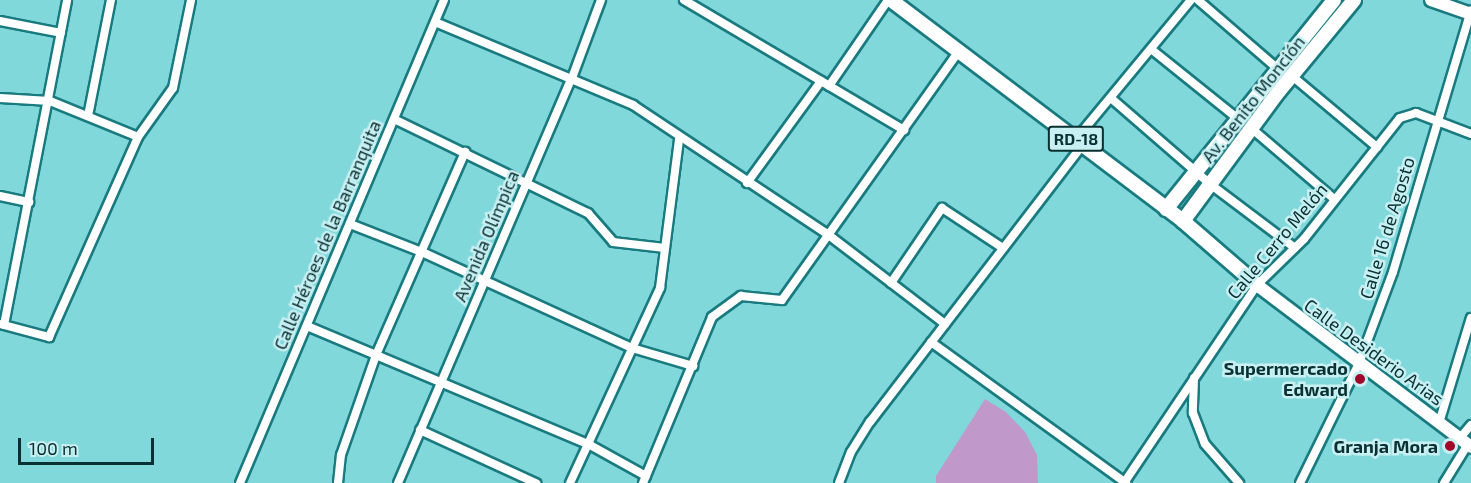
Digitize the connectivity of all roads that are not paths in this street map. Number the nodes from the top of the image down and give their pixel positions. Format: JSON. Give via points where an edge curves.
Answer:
{"nodes":[{"id":1,"x":67,"y":0,"type":"edge"},
{"id":2,"x":111,"y":0,"type":"edge"},
{"id":3,"x":191,"y":0,"type":"edge"},
{"id":4,"x":444,"y":0,"type":"edge"},
{"id":5,"x":601,"y":0,"type":"edge"},
{"id":6,"x":684,"y":0,"type":"edge"},
{"id":7,"x":890,"y":0,"type":"edge"},
{"id":8,"x":1191,"y":0,"type":"edge"},
{"id":9,"x":1198,"y":0,"type":"edge"},
{"id":10,"x":1334,"y":0,"type":"edge"},
{"id":11,"x":1354,"y":0,"type":"edge"},
{"id":12,"x":1431,"y":0,"type":"edge"},
{"id":13,"x":1471,"y":12,"type":"edge"},
{"id":14,"x":0,"y":21,"type":"edge"},
{"id":15,"x":435,"y":22,"type":"junction"},
{"id":16,"x":61,"y":33,"type":"junction"},
{"id":17,"x":1151,"y":49,"type":"junction"},
{"id":18,"x":959,"y":51,"type":"junction"},
{"id":19,"x":1278,"y":69,"type":"junction"},
{"id":20,"x":1292,"y":76,"type":"junction"},
{"id":21,"x":572,"y":78,"type":"junction"},
{"id":22,"x":825,"y":84,"type":"junction"},
{"id":23,"x":0,"y":98,"type":"edge"},
{"id":24,"x":1112,"y":99,"type":"junction"},
{"id":25,"x":50,"y":101,"type":"junction"},
{"id":26,"x":88,"y":116,"type":"junction"},
{"id":27,"x":1238,"y":119,"type":"junction"},
{"id":28,"x":394,"y":120,"type":"junction"},
{"id":29,"x":1437,"y":120,"type":"junction"},
{"id":30,"x":1251,"y":128,"type":"junction"},
{"id":31,"x":904,"y":130,"type":"junction"},
{"id":32,"x":1471,"y":134,"type":"edge"},
{"id":33,"x":138,"y":137,"type":"junction"},
{"id":34,"x":680,"y":139,"type":"junction"},
{"id":35,"x":1079,"y":142,"type":"junction"},
{"id":36,"x":1377,"y":147,"type":"junction"},
{"id":37,"x":465,"y":152,"type":"junction"},
{"id":38,"x":1197,"y":173,"type":"junction"},
{"id":39,"x":528,"y":182,"type":"junction"},
{"id":40,"x":747,"y":183,"type":"junction"},
{"id":41,"x":1210,"y":184,"type":"junction"},
{"id":42,"x":0,"y":196,"type":"edge"},
{"id":43,"x":1334,"y":199,"type":"junction"},
{"id":44,"x":29,"y":202,"type":"junction"},
{"id":45,"x":1166,"y":209,"type":"junction"},
{"id":46,"x":1183,"y":221,"type":"junction"},
{"id":47,"x":350,"y":224,"type":"junction"},
{"id":48,"x":826,"y":233,"type":"junction"},
{"id":49,"x":665,"y":248,"type":"junction"},
{"id":50,"x":1003,"y":248,"type":"junction"},
{"id":51,"x":1295,"y":248,"type":"junction"},
{"id":52,"x":422,"y":252,"type":"junction"},
{"id":53,"x":485,"y":281,"type":"junction"},
{"id":54,"x":891,"y":283,"type":"junction"},
{"id":55,"x":1257,"y":285,"type":"junction"},
{"id":56,"x":1471,"y":318,"type":"edge"},
{"id":57,"x":2,"y":324,"type":"edge"},
{"id":58,"x":945,"y":324,"type":"junction"},
{"id":59,"x":307,"y":326,"type":"junction"},
{"id":60,"x":931,"y":342,"type":"junction"},
{"id":61,"x":632,"y":348,"type":"junction"},
{"id":62,"x":376,"y":355,"type":"junction"},
{"id":63,"x":1359,"y":363,"type":"junction"},
{"id":64,"x":693,"y":366,"type":"junction"},
{"id":65,"x":1194,"y":378,"type":"junction"},
{"id":66,"x":442,"y":381,"type":"junction"},
{"id":67,"x":1439,"y":423,"type":"junction"},
{"id":68,"x":1471,"y":425,"type":"edge"},
{"id":69,"x":420,"y":430,"type":"junction"},
{"id":70,"x":1466,"y":443,"type":"edge"},
{"id":71,"x":590,"y":445,"type":"junction"},
{"id":72,"x":645,"y":479,"type":"edge"},
{"id":73,"x":240,"y":483,"type":"edge"},
{"id":74,"x":338,"y":483,"type":"edge"},
{"id":75,"x":398,"y":483,"type":"edge"},
{"id":76,"x":536,"y":483,"type":"edge"},
{"id":77,"x":570,"y":483,"type":"edge"},
{"id":78,"x":839,"y":483,"type":"edge"},
{"id":79,"x":1125,"y":483,"type":"edge"},
{"id":80,"x":1239,"y":483,"type":"edge"},
{"id":81,"x":1300,"y":483,"type":"edge"},
{"id":82,"x":1444,"y":483,"type":"edge"}],
"edges":[{"from":1,"to":16,"type":"street"},
{"from":2,"to":26,"type":"street"},
{"from":3,"to":33,"type":"street","via":[[173,88]]},
{"from":4,"to":15,"type":"street","name":"Calle Héroes de la Barranquita"},
{"from":5,"to":21,"type":"street","name":"Avenida Olímpica"},
{"from":6,"to":22,"type":"street"},
{"from":7,"to":18,"type":"main road","number":"RD-18"},
{"from":7,"to":22,"type":"street"},
{"from":8,"to":17,"type":"street"},
{"from":9,"to":19,"type":"street"},
{"from":10,"to":19,"type":"main road","name":"Av. Benito Monción"},
{"from":11,"to":20,"type":"main road","name":"Av. Benito Monción"},
{"from":12,"to":13,"type":"main road"},
{"from":13,"to":29,"type":"street","name":"Calle 16 de Agosto"},
{"from":14,"to":16,"type":"street"},
{"from":15,"to":21,"type":"street"},
{"from":15,"to":28,"type":"street","name":"Calle Héroes de la Barranquita"},
{"from":16,"to":25,"type":"street"},
{"from":17,"to":24,"type":"street"},
{"from":17,"to":27,"type":"street"},
{"from":18,"to":31,"type":"street"},
{"from":18,"to":35,"type":"main road","number":"RD-18"},
{"from":19,"to":27,"type":"main road","name":"Av. Benito Monción"},
{"from":20,"to":30,"type":"main road","name":"Av. Benito Monción"},
{"from":20,"to":36,"type":"street"},
{"from":21,"to":34,"type":"street","via":[[633,105]]},
{"from":21,"to":39,"type":"street","name":"Avenida Olímpica"},
{"from":22,"to":31,"type":"street"},
{"from":22,"to":40,"type":"street"},
{"from":23,"to":25,"type":"street"},
{"from":24,"to":35,"type":"street"},
{"from":24,"to":38,"type":"street"},
{"from":25,"to":26,"type":"street"},
{"from":25,"to":44,"type":"street"},
{"from":26,"to":33,"type":"street"},
{"from":27,"to":38,"type":"main road","name":"Av. Benito Monción"},
{"from":28,"to":37,"type":"street"},
{"from":28,"to":47,"type":"street","name":"Calle Héroes de la Barranquita"},
{"from":29,"to":32,"type":"street"},
{"from":29,"to":36,"type":"street","name":"Calle Cerro Melón","via":[[1407,113]]},
{"from":29,"to":63,"type":"street","name":"Calle 16 de Agosto","via":[[1394,272]]},
{"from":30,"to":41,"type":"main road","name":"Av. Benito Monción"},
{"from":30,"to":43,"type":"street"},
{"from":31,"to":48,"type":"street"},
{"from":33,"to":57,"type":"street","via":[[49,337]]},
{"from":34,"to":40,"type":"street"},
{"from":34,"to":49,"type":"street"},
{"from":35,"to":45,"type":"main road","number":"RD-18"},
{"from":35,"to":50,"type":"street"},
{"from":36,"to":43,"type":"street","name":"Calle Cerro Melón"},
{"from":37,"to":39,"type":"street"},
{"from":37,"to":52,"type":"street"},
{"from":38,"to":41,"type":"street"},
{"from":38,"to":45,"type":"main road","name":"Av. Benito Monción"},
{"from":39,"to":49,"type":"street","via":[[588,213],[614,242]]},
{"from":39,"to":53,"type":"street","name":"Avenida Olímpica"},
{"from":40,"to":48,"type":"street"},
{"from":41,"to":46,"type":"main road","name":"Av. Benito Monción"},
{"from":41,"to":51,"type":"street"},
{"from":42,"to":44,"type":"street"},
{"from":43,"to":51,"type":"street","name":"Calle Cerro Melón"},
{"from":44,"to":57,"type":"street"},
{"from":45,"to":46,"type":"main road","number":"RD-18"},
{"from":46,"to":55,"type":"main road","number":"RD-18"},
{"from":47,"to":52,"type":"street"},
{"from":47,"to":59,"type":"street","name":"Calle Héroes de la Barranquita"},
{"from":48,"to":54,"type":"street"},
{"from":48,"to":64,"type":"street","via":[[782,300],[741,296],[712,317]]},
{"from":49,"to":61,"type":"street","via":[[660,288]]},
{"from":50,"to":54,"type":"street","via":[[942,208]]},
{"from":50,"to":58,"type":"street"},
{"from":51,"to":55,"type":"street","name":"Calle Cerro Melón"},
{"from":52,"to":53,"type":"street"},
{"from":52,"to":62,"type":"street"},
{"from":53,"to":61,"type":"street"},
{"from":53,"to":66,"type":"street","name":"Avenida Olímpica"},
{"from":54,"to":58,"type":"street"},
{"from":55,"to":63,"type":"main road","name":"Calle Desiderio Arias"},
{"from":55,"to":65,"type":"street","name":"Calle Cerro Melón"},
{"from":56,"to":67,"type":"street"},
{"from":58,"to":60,"type":"street"},
{"from":59,"to":62,"type":"street"},
{"from":59,"to":73,"type":"street","name":"Calle Héroes de la Barranquita"},
{"from":60,"to":78,"type":"street","via":[[864,432]]},
{"from":60,"to":79,"type":"street"},
{"from":61,"to":64,"type":"street"},
{"from":61,"to":71,"type":"street"},
{"from":62,"to":66,"type":"street"},
{"from":62,"to":74,"type":"street","via":[[341,455]]},
{"from":63,"to":67,"type":"main road","name":"Calle Desiderio Arias"},
{"from":63,"to":81,"type":"street","name":"Calle 16 de Agosto"},
{"from":64,"to":72,"type":"street"},
{"from":65,"to":79,"type":"street","name":"Calle Cerro Melón"},
{"from":65,"to":80,"type":"street","via":[[1193,413],[1205,444]]},
{"from":66,"to":69,"type":"street","name":"Avenida Olímpica"},
{"from":66,"to":71,"type":"street"},
{"from":67,"to":70,"type":"main road","name":"Calle Desiderio Arias"},
{"from":68,"to":70,"type":"street"},
{"from":69,"to":75,"type":"street","name":"Avenida Olímpica"},
{"from":69,"to":76,"type":"street"},
{"from":70,"to":82,"type":"street"},
{"from":71,"to":72,"type":"street"},
{"from":71,"to":77,"type":"street"}]}
